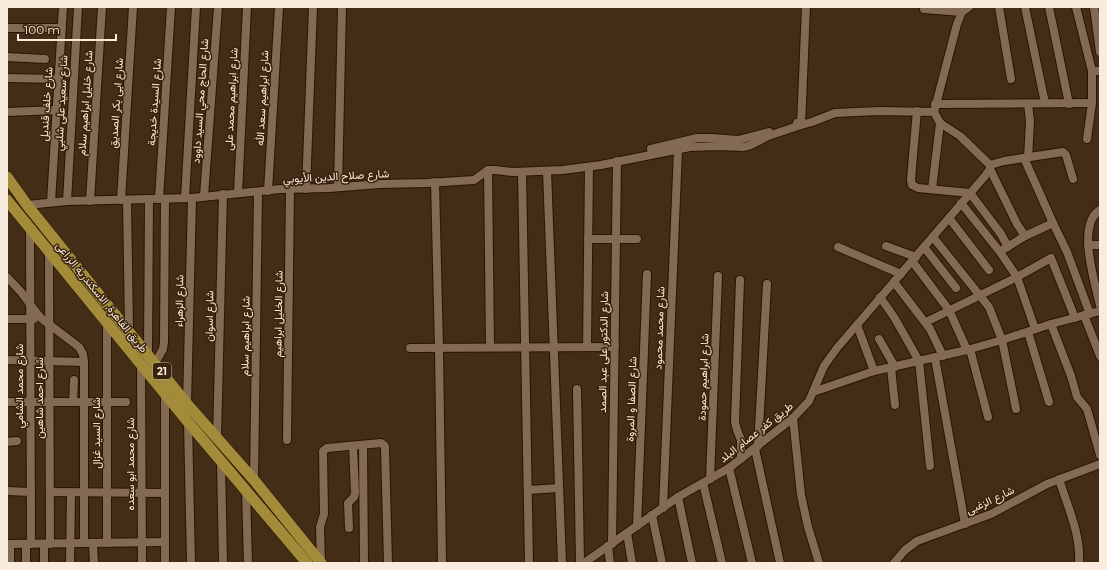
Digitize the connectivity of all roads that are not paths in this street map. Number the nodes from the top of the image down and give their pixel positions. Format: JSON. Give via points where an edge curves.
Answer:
{"nodes":[{"id":1,"x":63,"y":7,"type":"edge"},
{"id":2,"x":78,"y":7,"type":"edge"},
{"id":3,"x":102,"y":7,"type":"edge"},
{"id":4,"x":134,"y":7,"type":"edge"},
{"id":5,"x":171,"y":7,"type":"edge"},
{"id":6,"x":196,"y":7,"type":"edge"},
{"id":7,"x":218,"y":7,"type":"edge"},
{"id":8,"x":246,"y":7,"type":"edge"},
{"id":9,"x":279,"y":7,"type":"edge"},
{"id":10,"x":313,"y":7,"type":"edge"},
{"id":11,"x":342,"y":7,"type":"edge"},
{"id":12,"x":806,"y":7,"type":"edge"},
{"id":13,"x":999,"y":7,"type":"edge"},
{"id":14,"x":1025,"y":7,"type":"edge"},
{"id":15,"x":1049,"y":7,"type":"edge"},
{"id":16,"x":1076,"y":7,"type":"edge"},
{"id":17,"x":1094,"y":7,"type":"edge"},
{"id":18,"x":924,"y":9,"type":"dead end"},
{"id":19,"x":965,"y":10,"type":"edge"},
{"id":20,"x":7,"y":28,"type":"edge"},
{"id":21,"x":62,"y":28,"type":"junction"},
{"id":22,"x":1100,"y":52,"type":"edge"},
{"id":23,"x":7,"y":57,"type":"edge"},
{"id":24,"x":45,"y":58,"type":"dead end"},
{"id":25,"x":1096,"y":71,"type":"edge"},
{"id":26,"x":7,"y":78,"type":"edge"},
{"id":27,"x":59,"y":79,"type":"junction"},
{"id":28,"x":1011,"y":79,"type":"dead end"},
{"id":29,"x":1045,"y":103,"type":"junction"},
{"id":30,"x":1092,"y":103,"type":"junction"},
{"id":31,"x":1028,"y":104,"type":"junction"},
{"id":32,"x":1070,"y":104,"type":"junction"},
{"id":33,"x":935,"y":108,"type":"junction"},
{"id":34,"x":57,"y":110,"type":"junction"},
{"id":35,"x":917,"y":111,"type":"junction"},
{"id":36,"x":7,"y":112,"type":"edge"},
{"id":37,"x":940,"y":123,"type":"junction"},
{"id":38,"x":801,"y":125,"type":"junction"},
{"id":39,"x":1087,"y":139,"type":"dead end"},
{"id":40,"x":678,"y":150,"type":"junction"},
{"id":41,"x":642,"y":156,"type":"junction"},
{"id":42,"x":1026,"y":158,"type":"junction"},
{"id":43,"x":617,"y":162,"type":"junction"},
{"id":44,"x":589,"y":167,"type":"junction"},
{"id":45,"x":990,"y":167,"type":"junction"},
{"id":46,"x":488,"y":170,"type":"junction"},
{"id":47,"x":547,"y":171,"type":"junction"},
{"id":48,"x":522,"y":172,"type":"junction"},
{"id":49,"x":7,"y":177,"type":"edge"},
{"id":50,"x":1073,"y":179,"type":"dead end"},
{"id":51,"x":435,"y":182,"type":"junction"},
{"id":52,"x":338,"y":187,"type":"junction"},
{"id":53,"x":290,"y":189,"type":"junction"},
{"id":54,"x":306,"y":189,"type":"junction"},
{"id":55,"x":932,"y":189,"type":"junction"},
{"id":56,"x":268,"y":191,"type":"junction"},
{"id":57,"x":258,"y":192,"type":"junction"},
{"id":58,"x":238,"y":193,"type":"junction"},
{"id":59,"x":223,"y":194,"type":"junction"},
{"id":60,"x":970,"y":194,"type":"junction"},
{"id":61,"x":204,"y":196,"type":"junction"},
{"id":62,"x":189,"y":198,"type":"junction"},
{"id":63,"x":149,"y":199,"type":"junction"},
{"id":64,"x":162,"y":199,"type":"junction"},
{"id":65,"x":7,"y":200,"type":"edge"},
{"id":66,"x":124,"y":200,"type":"junction"},
{"id":67,"x":66,"y":201,"type":"junction"},
{"id":68,"x":90,"y":201,"type":"junction"},
{"id":69,"x":51,"y":202,"type":"junction"},
{"id":70,"x":961,"y":203,"type":"junction"},
{"id":71,"x":27,"y":205,"type":"junction"},
{"id":72,"x":1100,"y":210,"type":"edge"},
{"id":73,"x":949,"y":218,"type":"junction"},
{"id":74,"x":1052,"y":223,"type":"junction"},
{"id":75,"x":30,"y":228,"type":"junction"},
{"id":76,"x":1024,"y":236,"type":"junction"},
{"id":77,"x":933,"y":237,"type":"junction"},
{"id":78,"x":588,"y":239,"type":"junction"},
{"id":79,"x":616,"y":239,"type":"junction"},
{"id":80,"x":637,"y":239,"type":"dead end"},
{"id":81,"x":1088,"y":245,"type":"junction"},
{"id":82,"x":1100,"y":245,"type":"edge"},
{"id":83,"x":886,"y":246,"type":"dead end"},
{"id":84,"x":838,"y":247,"type":"dead end"},
{"id":85,"x":924,"y":247,"type":"junction"},
{"id":86,"x":1008,"y":247,"type":"junction"},
{"id":87,"x":49,"y":252,"type":"junction"},
{"id":88,"x":1000,"y":252,"type":"junction"},
{"id":89,"x":914,"y":259,"type":"junction"},
{"id":90,"x":989,"y":270,"type":"dead end"},
{"id":91,"x":647,"y":274,"type":"dead end"},
{"id":92,"x":901,"y":274,"type":"junction"},
{"id":93,"x":7,"y":276,"type":"edge"},
{"id":94,"x":718,"y":276,"type":"dead end"},
{"id":95,"x":1017,"y":277,"type":"junction"},
{"id":96,"x":740,"y":280,"type":"dead end"},
{"id":97,"x":894,"y":282,"type":"junction"},
{"id":98,"x":766,"y":284,"type":"dead end"},
{"id":99,"x":956,"y":288,"type":"dead end"},
{"id":100,"x":981,"y":295,"type":"junction"},
{"id":101,"x":880,"y":297,"type":"junction"},
{"id":102,"x":30,"y":303,"type":"junction"},
{"id":103,"x":1100,"y":305,"type":"edge"},
{"id":104,"x":949,"y":310,"type":"junction"},
{"id":105,"x":1100,"y":311,"type":"edge"},
{"id":106,"x":1087,"y":315,"type":"junction"},
{"id":107,"x":1075,"y":318,"type":"junction"},
{"id":108,"x":7,"y":319,"type":"edge"},
{"id":109,"x":30,"y":319,"type":"junction"},
{"id":110,"x":46,"y":321,"type":"junction"},
{"id":111,"x":926,"y":322,"type":"junction"},
{"id":112,"x":107,"y":323,"type":"junction"},
{"id":113,"x":1052,"y":324,"type":"junction"},
{"id":114,"x":856,"y":325,"type":"junction"},
{"id":115,"x":129,"y":330,"type":"junction"},
{"id":116,"x":1031,"y":330,"type":"junction"},
{"id":117,"x":879,"y":339,"type":"dead end"},
{"id":118,"x":1002,"y":340,"type":"junction"},
{"id":119,"x":525,"y":347,"type":"junction"},
{"id":120,"x":554,"y":347,"type":"junction"},
{"id":121,"x":587,"y":347,"type":"junction"},
{"id":122,"x":614,"y":347,"type":"junction"},
{"id":123,"x":410,"y":348,"type":"dead end"},
{"id":124,"x":439,"y":348,"type":"junction"},
{"id":125,"x":490,"y":348,"type":"junction"},
{"id":126,"x":968,"y":349,"type":"junction"},
{"id":127,"x":148,"y":354,"type":"junction"},
{"id":128,"x":1100,"y":356,"type":"edge"},
{"id":129,"x":939,"y":357,"type":"junction"},
{"id":130,"x":7,"y":360,"type":"edge"},
{"id":131,"x":30,"y":361,"type":"junction"},
{"id":132,"x":50,"y":361,"type":"junction"},
{"id":133,"x":919,"y":361,"type":"junction"},
{"id":134,"x":84,"y":362,"type":"junction"},
{"id":135,"x":155,"y":363,"type":"junction"},
{"id":136,"x":140,"y":364,"type":"junction"},
{"id":137,"x":893,"y":367,"type":"junction"},
{"id":138,"x":874,"y":371,"type":"junction"},
{"id":139,"x":74,"y":380,"type":"dead end"},
{"id":140,"x":577,"y":389,"type":"dead end"},
{"id":141,"x":813,"y":392,"type":"junction"},
{"id":142,"x":165,"y":394,"type":"junction"},
{"id":143,"x":7,"y":402,"type":"edge"},
{"id":144,"x":30,"y":402,"type":"junction"},
{"id":145,"x":50,"y":402,"type":"junction"},
{"id":146,"x":73,"y":402,"type":"junction"},
{"id":147,"x":84,"y":402,"type":"junction"},
{"id":148,"x":107,"y":402,"type":"junction"},
{"id":149,"x":126,"y":402,"type":"dead end"},
{"id":150,"x":1048,"y":402,"type":"dead end"},
{"id":151,"x":187,"y":404,"type":"junction"},
{"id":152,"x":896,"y":405,"type":"dead end"},
{"id":153,"x":1016,"y":408,"type":"dead end"},
{"id":154,"x":988,"y":417,"type":"dead end"},
{"id":155,"x":794,"y":418,"type":"junction"},
{"id":156,"x":188,"y":422,"type":"junction"},
{"id":157,"x":217,"y":438,"type":"junction"},
{"id":158,"x":287,"y":440,"type":"dead end"},
{"id":159,"x":17,"y":441,"type":"dead end"},
{"id":160,"x":7,"y":442,"type":"edge"},
{"id":161,"x":363,"y":445,"type":"junction"},
{"id":162,"x":353,"y":446,"type":"junction"},
{"id":163,"x":757,"y":447,"type":"junction"},
{"id":164,"x":1100,"y":455,"type":"edge"},
{"id":165,"x":741,"y":459,"type":"junction"},
{"id":166,"x":221,"y":461,"type":"junction"},
{"id":167,"x":1100,"y":464,"type":"edge"},
{"id":168,"x":930,"y":466,"type":"dead end"},
{"id":169,"x":729,"y":468,"type":"junction"},
{"id":170,"x":1059,"y":478,"type":"junction"},
{"id":171,"x":254,"y":480,"type":"junction"},
{"id":172,"x":707,"y":481,"type":"junction"},
{"id":173,"x":559,"y":488,"type":"junction"},
{"id":174,"x":246,"y":489,"type":"junction"},
{"id":175,"x":528,"y":490,"type":"junction"},
{"id":176,"x":7,"y":492,"type":"edge"},
{"id":177,"x":31,"y":492,"type":"junction"},
{"id":178,"x":50,"y":492,"type":"junction"},
{"id":179,"x":71,"y":492,"type":"junction"},
{"id":180,"x":84,"y":492,"type":"junction"},
{"id":181,"x":107,"y":492,"type":"junction"},
{"id":182,"x":141,"y":493,"type":"junction"},
{"id":183,"x":165,"y":493,"type":"junction"},
{"id":184,"x":678,"y":497,"type":"junction"},
{"id":185,"x":662,"y":508,"type":"junction"},
{"id":186,"x":652,"y":515,"type":"junction"},
{"id":187,"x":965,"y":524,"type":"junction"},
{"id":188,"x":637,"y":526,"type":"junction"},
{"id":189,"x":349,"y":528,"type":"dead end"},
{"id":190,"x":627,"y":533,"type":"junction"},
{"id":191,"x":142,"y":542,"type":"junction"},
{"id":192,"x":165,"y":542,"type":"junction"},
{"id":193,"x":84,"y":543,"type":"junction"},
{"id":194,"x":93,"y":543,"type":"junction"},
{"id":195,"x":107,"y":543,"type":"junction"},
{"id":196,"x":8,"y":544,"type":"edge"},
{"id":197,"x":29,"y":544,"type":"junction"},
{"id":198,"x":47,"y":544,"type":"junction"},
{"id":199,"x":70,"y":544,"type":"junction"},
{"id":200,"x":610,"y":545,"type":"junction"},
{"id":201,"x":10,"y":563,"type":"edge"},
{"id":202,"x":26,"y":563,"type":"edge"},
{"id":203,"x":44,"y":563,"type":"edge"},
{"id":204,"x":70,"y":563,"type":"edge"},
{"id":205,"x":94,"y":563,"type":"edge"},
{"id":206,"x":142,"y":563,"type":"edge"},
{"id":207,"x":165,"y":563,"type":"edge"},
{"id":208,"x":191,"y":563,"type":"edge"},
{"id":209,"x":223,"y":563,"type":"edge"},
{"id":210,"x":248,"y":563,"type":"edge"},
{"id":211,"x":307,"y":563,"type":"edge"},
{"id":212,"x":321,"y":563,"type":"edge"},
{"id":213,"x":364,"y":563,"type":"edge"},
{"id":214,"x":388,"y":563,"type":"edge"},
{"id":215,"x":442,"y":563,"type":"edge"},
{"id":216,"x":529,"y":563,"type":"edge"},
{"id":217,"x":562,"y":563,"type":"edge"},
{"id":218,"x":580,"y":563,"type":"edge"},
{"id":219,"x":584,"y":563,"type":"edge"},
{"id":220,"x":610,"y":563,"type":"edge"},
{"id":221,"x":632,"y":563,"type":"edge"},
{"id":222,"x":662,"y":563,"type":"edge"},
{"id":223,"x":692,"y":563,"type":"edge"},
{"id":224,"x":722,"y":563,"type":"edge"},
{"id":225,"x":752,"y":563,"type":"edge"},
{"id":226,"x":780,"y":563,"type":"edge"},
{"id":227,"x":819,"y":563,"type":"edge"},
{"id":228,"x":894,"y":563,"type":"edge"},
{"id":229,"x":1079,"y":563,"type":"edge"}],
"edges":[{"from":1,"to":21,"type":"street","name":"شارع خلف قنديل"},
{"from":2,"to":67,"type":"street","name":"شارع سعيد على شلبي"},
{"from":3,"to":68,"type":"street","name":"شارع خليل ابراهيم سلام"},
{"from":4,"to":66,"type":"street","name":"شارع ابى بكر الصديق"},
{"from":5,"to":64,"type":"street","name":"شارع السيدة خديجة"},
{"from":6,"to":62,"type":"street","name":"شارع الزهراء"},
{"from":7,"to":61,"type":"street","name":"شارع الحاج محي السيد داوود"},
{"from":8,"to":58,"type":"street","name":"شارع ابراهيم محمد على"},
{"from":9,"to":56,"type":"street","name":"شارع ابراهيم سعد الله"},
{"from":10,"to":54,"type":"street"},
{"from":11,"to":52,"type":"street"},
{"from":12,"to":38,"type":"street"},
{"from":13,"to":28,"type":"street"},
{"from":14,"to":29,"type":"street"},
{"from":15,"to":32,"type":"street"},
{"from":16,"to":25,"type":"street"},
{"from":17,"to":22,"type":"street"},
{"from":18,"to":19,"type":"street"},
{"from":19,"to":33,"type":"street","via":[[957,24]]},
{"from":20,"to":21,"type":"street"},
{"from":21,"to":27,"type":"street","name":"شارع خلف قنديل"},
{"from":23,"to":24,"type":"street"},
{"from":25,"to":30,"type":"street"},
{"from":26,"to":27,"type":"street"},
{"from":27,"to":34,"type":"street","name":"شارع خلف قنديل"},
{"from":29,"to":31,"type":"street"},
{"from":29,"to":32,"type":"street"},
{"from":30,"to":32,"type":"street"},
{"from":30,"to":39,"type":"street"},
{"from":31,"to":33,"type":"street"},
{"from":31,"to":42,"type":"street","via":[[1030,121]]},
{"from":33,"to":35,"type":"street"},
{"from":33,"to":37,"type":"street"},
{"from":34,"to":36,"type":"street"},
{"from":34,"to":69,"type":"street","name":"شارع خلف قنديل"},
{"from":35,"to":38,"type":"street","via":[[835,113]]},
{"from":35,"to":55,"type":"street","via":[[911,183],[914,187]]},
{"from":37,"to":45,"type":"street","via":[[960,136]]},
{"from":37,"to":55,"type":"street"},
{"from":38,"to":40,"type":"street","via":[[744,147],[698,146]]},
{"from":38,"to":41,"type":"street","via":[[796,123],[744,139],[697,138],[645,150]]},
{"from":40,"to":41,"type":"street"},
{"from":40,"to":185,"type":"street","name":"شارع محمد محمود"},
{"from":41,"to":43,"type":"street"},
{"from":42,"to":45,"type":"street","via":[[1004,161]]},
{"from":42,"to":50,"type":"street","via":[[1065,153]]},
{"from":42,"to":74,"type":"street"},
{"from":43,"to":44,"type":"street"},
{"from":43,"to":79,"type":"street","name":"شارع الدكتور على عبد الصمد"},
{"from":44,"to":47,"type":"street"},
{"from":44,"to":78,"type":"street"},
{"from":45,"to":60,"type":"street","name":"طريق كفر عصام البلد"},
{"from":45,"to":76,"type":"street"},
{"from":46,"to":48,"type":"street"},
{"from":46,"to":51,"type":"street","name":"شارع صلاح الدين الأيوبي","via":[[474,180]]},
{"from":46,"to":125,"type":"street"},
{"from":47,"to":48,"type":"street"},
{"from":47,"to":120,"type":"street"},
{"from":48,"to":119,"type":"street"},
{"from":49,"to":71,"type":"highway","name":"طريق القاهرة, الاسكندرية الزراعى","number":"21"},
{"from":51,"to":52,"type":"street","name":"شارع صلاح الدين الأيوبي"},
{"from":51,"to":124,"type":"street"},
{"from":52,"to":54,"type":"street","name":"شارع صلاح الدين الأيوبي"},
{"from":53,"to":54,"type":"street","name":"شارع صلاح الدين الأيوبي"},
{"from":53,"to":56,"type":"street","name":"شارع صلاح الدين الأيوبي"},
{"from":53,"to":158,"type":"street","name":"شارع الخليل ابراهيم"},
{"from":55,"to":60,"type":"street"},
{"from":56,"to":57,"type":"street","name":"شارع صلاح الدين الأيوبي"},
{"from":57,"to":58,"type":"street","name":"شارع صلاح الدين الأيوبي"},
{"from":57,"to":171,"type":"street","name":"شارع ابراهيم سلام"},
{"from":58,"to":59,"type":"street","name":"شارع صلاح الدين الأيوبي"},
{"from":59,"to":61,"type":"street","name":"شارع صلاح الدين الأيوبي"},
{"from":59,"to":157,"type":"street","name":"شارع اسوان"},
{"from":60,"to":70,"type":"street","name":"طريق كفر عصام البلد"},
{"from":60,"to":86,"type":"street"},
{"from":61,"to":62,"type":"street","name":"شارع صلاح الدين الأيوبي"},
{"from":62,"to":64,"type":"street","name":"شارع صلاح الدين الأيوبي"},
{"from":62,"to":151,"type":"street","name":"شارع الزهراء"},
{"from":63,"to":64,"type":"street","name":"شارع صلاح الدين الأيوبي"},
{"from":63,"to":66,"type":"street","name":"شارع صلاح الدين الأيوبي"},
{"from":63,"to":127,"type":"street"},
{"from":64,"to":135,"type":"street","name":"شارع السيدة خديجة","via":[[164,342],[163,350]]},
{"from":65,"to":75,"type":"highway","name":"طريق القاهرة, الاسكندرية الزراعى","number":"21"},
{"from":66,"to":68,"type":"street","name":"شارع صلاح الدين الأيوبي"},
{"from":66,"to":115,"type":"street","name":"شارع ابى بكر الصديق"},
{"from":67,"to":68,"type":"street","name":"شارع صلاح الدين الأيوبي"},
{"from":67,"to":69,"type":"street","name":"شارع صلاح الدين الأيوبي"},
{"from":69,"to":71,"type":"street","name":"شارع صلاح الدين الأيوبي"},
{"from":70,"to":73,"type":"street","name":"طريق كفر عصام البلد"},
{"from":70,"to":88,"type":"street"},
{"from":71,"to":115,"type":"highway","name":"طريق القاهرة, الاسكندرية الزراعى","number":"21"},
{"from":72,"to":81,"type":"street","via":[[1092,220]]},
{"from":73,"to":77,"type":"street","name":"طريق كفر عصام البلد"},
{"from":73,"to":90,"type":"street"},
{"from":74,"to":76,"type":"street"},
{"from":74,"to":106,"type":"street","via":[[1067,252]]},
{"from":75,"to":87,"type":"highway","name":"طريق القاهرة, الاسكندرية الزراعى","number":"21"},
{"from":75,"to":102,"type":"street","name":"شارع محمد الشامي"},
{"from":76,"to":86,"type":"street"},
{"from":77,"to":85,"type":"street","name":"طريق كفر عصام البلد"},
{"from":77,"to":100,"type":"street"},
{"from":78,"to":79,"type":"street"},
{"from":78,"to":121,"type":"street"},
{"from":79,"to":80,"type":"street"},
{"from":79,"to":122,"type":"street","name":"شارع الدكتور على عبد الصمد"},
{"from":81,"to":82,"type":"street"},
{"from":81,"to":103,"type":"street"},
{"from":83,"to":89,"type":"street"},
{"from":84,"to":92,"type":"street"},
{"from":85,"to":89,"type":"street","name":"طريق كفر عصام البلد"},
{"from":85,"to":99,"type":"street"},
{"from":86,"to":88,"type":"street"},
{"from":87,"to":110,"type":"street","name":"شارع احمد شاهين"},
{"from":87,"to":112,"type":"highway","name":"طريق القاهرة, الاسكندرية الزراعى","number":"21"},
{"from":88,"to":95,"type":"street"},
{"from":89,"to":92,"type":"street","name":"طريق كفر عصام البلد"},
{"from":89,"to":104,"type":"street"},
{"from":91,"to":188,"type":"street","name":"شارع الصفا و المروة"},
{"from":92,"to":97,"type":"street","name":"طريق كفر عصام البلد"},
{"from":93,"to":102,"type":"street"},
{"from":94,"to":172,"type":"street","name":"شارع ابراهيم حمودة"},
{"from":95,"to":100,"type":"street"},
{"from":95,"to":107,"type":"street","via":[[1051,258]]},
{"from":95,"to":116,"type":"street"},
{"from":96,"to":165,"type":"street","via":[[735,422],[741,440]]},
{"from":97,"to":101,"type":"street","name":"طريق كفر عصام البلد"},
{"from":97,"to":111,"type":"street"},
{"from":98,"to":163,"type":"street"},
{"from":100,"to":104,"type":"street"},
{"from":100,"to":118,"type":"street","via":[[989,307]]},
{"from":101,"to":114,"type":"street","name":"طريق كفر عصام البلد"},
{"from":101,"to":133,"type":"street"},
{"from":102,"to":109,"type":"street","name":"شارع محمد الشامي"},
{"from":102,"to":110,"type":"street"},
{"from":104,"to":111,"type":"street"},
{"from":104,"to":126,"type":"street"},
{"from":105,"to":106,"type":"street"},
{"from":106,"to":107,"type":"street"},
{"from":106,"to":128,"type":"street"},
{"from":107,"to":113,"type":"street"},
{"from":108,"to":109,"type":"street"},
{"from":109,"to":110,"type":"street"},
{"from":109,"to":131,"type":"street","name":"شارع محمد الشامي"},
{"from":110,"to":132,"type":"street","name":"شارع احمد شاهين"},
{"from":110,"to":134,"type":"street","via":[[82,350]]},
{"from":111,"to":129,"type":"street"},
{"from":112,"to":136,"type":"highway","name":"طريق القاهرة, الاسكندرية الزراعى","number":"21"},
{"from":112,"to":148,"type":"street","name":"شارع السيد غزال"},
{"from":113,"to":116,"type":"street"},
{"from":113,"to":164,"type":"street","via":[[1077,397],[1087,408]]},
{"from":114,"to":138,"type":"street"},
{"from":114,"to":141,"type":"street","name":"طريق كفر عصام البلد","via":[[830,356]]},
{"from":115,"to":127,"type":"highway","name":"طريق القاهرة, الاسكندرية الزراعى","number":"21"},
{"from":116,"to":118,"type":"street"},
{"from":116,"to":150,"type":"street"},
{"from":117,"to":137,"type":"street"},
{"from":118,"to":126,"type":"street"},
{"from":118,"to":153,"type":"street"},
{"from":119,"to":120,"type":"street"},
{"from":119,"to":125,"type":"street"},
{"from":119,"to":175,"type":"street"},
{"from":120,"to":121,"type":"street"},
{"from":120,"to":173,"type":"street"},
{"from":121,"to":122,"type":"street"},
{"from":122,"to":200,"type":"street","name":"شارع الدكتور على عبد الصمد"},
{"from":123,"to":124,"type":"street"},
{"from":124,"to":125,"type":"street"},
{"from":124,"to":215,"type":"street"},
{"from":126,"to":129,"type":"street"},
{"from":126,"to":154,"type":"street"},
{"from":127,"to":135,"type":"highway","name":"طريق القاهرة, الاسكندرية الزراعى","number":"21"},
{"from":129,"to":133,"type":"street"},
{"from":129,"to":187,"type":"street"},
{"from":130,"to":131,"type":"street"},
{"from":131,"to":132,"type":"street"},
{"from":131,"to":144,"type":"street","name":"شارع محمد الشامي"},
{"from":132,"to":134,"type":"street"},
{"from":132,"to":145,"type":"street","name":"شارع احمد شاهين"},
{"from":133,"to":137,"type":"street"},
{"from":133,"to":168,"type":"street"},
{"from":134,"to":147,"type":"street"},
{"from":135,"to":151,"type":"highway","name":"طريق القاهرة, الاسكندرية الزراعى","number":"21"},
{"from":136,"to":142,"type":"highway","name":"طريق القاهرة, الاسكندرية الزراعى","number":"21"},
{"from":136,"to":182,"type":"street","name":"شارع محمد ابو سعده"},
{"from":137,"to":138,"type":"street"},
{"from":137,"to":152,"type":"street"},
{"from":138,"to":141,"type":"street"},
{"from":139,"to":146,"type":"street"},
{"from":140,"to":218,"type":"street"},
{"from":141,"to":155,"type":"street","name":"طريق كفر عصام البلد"},
{"from":142,"to":156,"type":"highway","name":"طريق القاهرة, الاسكندرية الزراعى","number":"21"},
{"from":142,"to":183,"type":"street"},
{"from":143,"to":144,"type":"street"},
{"from":144,"to":145,"type":"street"},
{"from":144,"to":177,"type":"street","name":"شارع محمد الشامي"},
{"from":145,"to":146,"type":"street"},
{"from":145,"to":178,"type":"street","name":"شارع احمد شاهين"},
{"from":146,"to":147,"type":"street"},
{"from":147,"to":148,"type":"street"},
{"from":147,"to":180,"type":"street"},
{"from":148,"to":149,"type":"street"},
{"from":148,"to":181,"type":"street","name":"شارع السيد غزال"},
{"from":151,"to":157,"type":"highway","name":"طريق القاهرة, الاسكندرية الزراعى","number":"21"},
{"from":155,"to":163,"type":"street","name":"طريق كفر عصام البلد"},
{"from":155,"to":227,"type":"street","via":[[801,495]]},
{"from":156,"to":166,"type":"highway","name":"طريق القاهرة, الاسكندرية الزراعى","number":"21"},
{"from":156,"to":208,"type":"street"},
{"from":157,"to":171,"type":"highway","name":"طريق القاهرة, الاسكندرية الزراعى","number":"21"},
{"from":159,"to":160,"type":"street"},
{"from":161,"to":162,"type":"street"},
{"from":161,"to":213,"type":"street"},
{"from":161,"to":214,"type":"street","via":[[381,443],[385,446]]},
{"from":162,"to":189,"type":"street","via":[[355,493],[348,503]]},
{"from":162,"to":212,"type":"street","via":[[327,448],[322,454],[324,514],[320,527]]},
{"from":163,"to":165,"type":"street","name":"طريق كفر عصام البلد"},
{"from":163,"to":226,"type":"street"},
{"from":165,"to":169,"type":"street","name":"طريق كفر عصام البلد"},
{"from":166,"to":174,"type":"highway","name":"طريق القاهرة, الاسكندرية الزراعى","number":"21"},
{"from":166,"to":209,"type":"street"},
{"from":167,"to":170,"type":"street","name":"شارع الزغبى"},
{"from":169,"to":172,"type":"street","name":"طريق كفر عصام البلد"},
{"from":169,"to":225,"type":"street"},
{"from":170,"to":187,"type":"street","name":"شارع الزغبى","via":[[999,510]]},
{"from":170,"to":229,"type":"street","via":[[1079,546]]},
{"from":171,"to":212,"type":"highway","name":"طريق القاهرة, الاسكندرية الزراعى","number":"21"},
{"from":172,"to":184,"type":"street","name":"طريق كفر عصام البلد"},
{"from":172,"to":224,"type":"street","name":"شارع ابراهيم حمودة"},
{"from":173,"to":175,"type":"street"},
{"from":173,"to":217,"type":"street"},
{"from":174,"to":210,"type":"street"},
{"from":174,"to":211,"type":"highway","name":"طريق القاهرة, الاسكندرية الزراعى","number":"21"},
{"from":175,"to":216,"type":"street"},
{"from":176,"to":177,"type":"street"},
{"from":177,"to":197,"type":"street","name":"شارع محمد الشامي"},
{"from":178,"to":179,"type":"street"},
{"from":178,"to":198,"type":"street","name":"شارع احمد شاهين"},
{"from":179,"to":180,"type":"street"},
{"from":179,"to":199,"type":"street"},
{"from":180,"to":181,"type":"street"},
{"from":180,"to":193,"type":"street"},
{"from":181,"to":182,"type":"street"},
{"from":181,"to":195,"type":"street","name":"شارع السيد غزال"},
{"from":182,"to":183,"type":"street"},
{"from":182,"to":191,"type":"street","name":"شارع محمد ابو سعده"},
{"from":183,"to":192,"type":"street"},
{"from":184,"to":185,"type":"street","name":"طريق كفر عصام البلد"},
{"from":184,"to":223,"type":"street"},
{"from":185,"to":186,"type":"street","name":"طريق كفر عصام البلد"},
{"from":186,"to":188,"type":"street","name":"طريق كفر عصام البلد"},
{"from":186,"to":222,"type":"street"},
{"from":187,"to":228,"type":"street","name":"شارع الزغبى","via":[[917,541]]},
{"from":188,"to":190,"type":"street","name":"طريق كفر عصام البلد"},
{"from":190,"to":200,"type":"street","name":"طريق كفر عصام البلد"},
{"from":190,"to":221,"type":"street"},
{"from":191,"to":192,"type":"street"},
{"from":191,"to":195,"type":"street"},
{"from":191,"to":206,"type":"street","name":"شارع محمد ابو سعده"},
{"from":192,"to":207,"type":"street"},
{"from":193,"to":194,"type":"street"},
{"from":193,"to":199,"type":"street"},
{"from":194,"to":195,"type":"street"},
{"from":194,"to":205,"type":"street"},
{"from":196,"to":197,"type":"street"},
{"from":196,"to":201,"type":"street"},
{"from":197,"to":198,"type":"street"},
{"from":197,"to":202,"type":"street","name":"شارع محمد الشامي"},
{"from":198,"to":199,"type":"street"},
{"from":198,"to":203,"type":"street","name":"شارع احمد شاهين"},
{"from":199,"to":204,"type":"street"},
{"from":200,"to":219,"type":"street","name":"طريق كفر عصام البلد"},
{"from":200,"to":220,"type":"street","name":"شارع الدكتور على عبد الصمد"}]}
